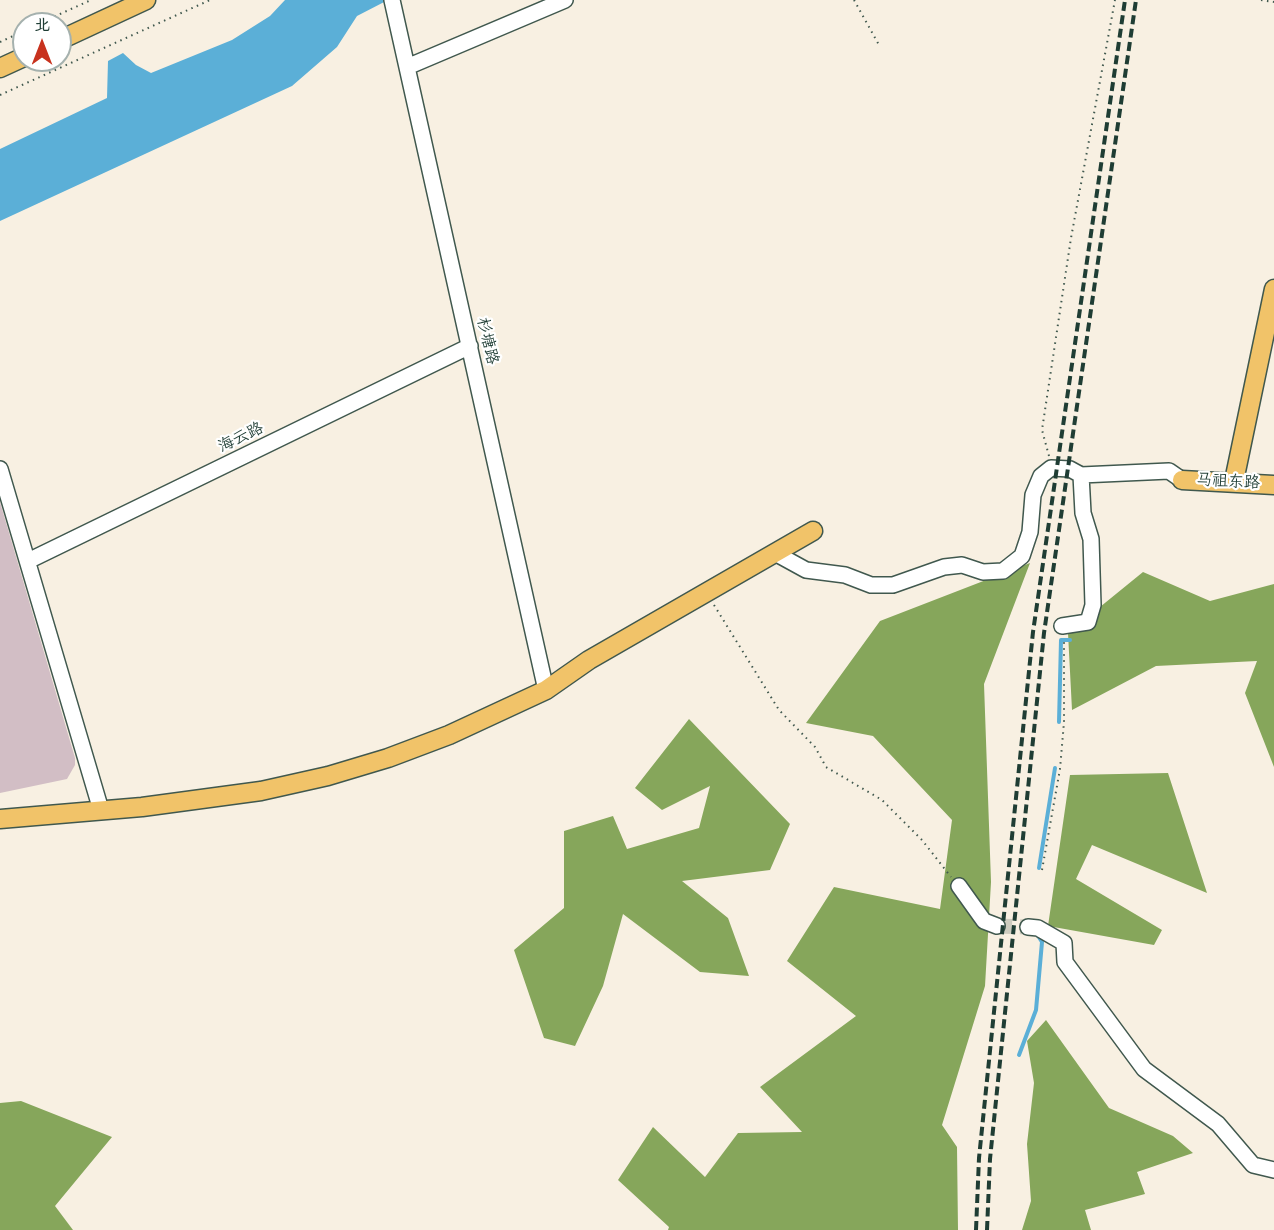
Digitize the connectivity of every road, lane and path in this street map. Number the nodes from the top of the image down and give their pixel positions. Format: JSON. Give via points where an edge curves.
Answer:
{"nodes":[{"id":1,"x":91,"y":0,"type":"edge"},
{"id":2,"x":146,"y":0,"type":"edge"},
{"id":3,"x":210,"y":0,"type":"edge"},
{"id":4,"x":392,"y":0,"type":"edge"},
{"id":5,"x":565,"y":0,"type":"edge"},
{"id":6,"x":854,"y":0,"type":"edge"},
{"id":7,"x":1115,"y":0,"type":"edge"},
{"id":8,"x":1261,"y":0,"type":"edge"},
{"id":9,"x":1274,"y":2,"type":"edge"},
{"id":10,"x":64,"y":12,"type":"edge"},
{"id":11,"x":72,"y":34,"type":"edge"},
{"id":12,"x":879,"y":45,"type":"dead end"},
{"id":13,"x":407,"y":67,"type":"junction"},
{"id":14,"x":0,"y":95,"type":"edge"},
{"id":15,"x":1274,"y":289,"type":"edge"},
{"id":16,"x":470,"y":346,"type":"junction"},
{"id":17,"x":0,"y":468,"type":"edge"},
{"id":18,"x":1051,"y":468,"type":"junction"},
{"id":19,"x":1080,"y":475,"type":"junction"},
{"id":20,"x":1182,"y":480,"type":"joint"},
{"id":21,"x":1234,"y":481,"type":"junction"},
{"id":22,"x":1274,"y":486,"type":"edge"},
{"id":23,"x":813,"y":531,"type":"dead end"},
{"id":24,"x":775,"y":553,"type":"junction"},
{"id":25,"x":28,"y":561,"type":"junction"},
{"id":26,"x":707,"y":592,"type":"junction"},
{"id":27,"x":1063,"y":631,"type":"joint"},
{"id":28,"x":546,"y":690,"type":"junction"},
{"id":29,"x":101,"y":810,"type":"junction"},
{"id":30,"x":0,"y":819,"type":"edge"},
{"id":31,"x":1042,"y":870,"type":"dead end"},
{"id":32,"x":959,"y":886,"type":"joint"},
{"id":33,"x":997,"y":926,"type":"tunnel mouth"},
{"id":34,"x":1028,"y":927,"type":"tunnel mouth"},
{"id":35,"x":1274,"y":1170,"type":"edge"}],
"edges":[{"from":1,"to":10,"type":"path"},
{"from":2,"to":11,"type":"main road"},
{"from":3,"to":14,"type":"path"},
{"from":4,"to":13,"type":"street","name":"杉塘路"},
{"from":5,"to":13,"type":"street"},
{"from":6,"to":12,"type":"path"},
{"from":7,"to":18,"type":"path","via":[[1071,238],[1042,430]]},
{"from":8,"to":9,"type":"path"},
{"from":13,"to":16,"type":"street","name":"杉塘路"},
{"from":15,"to":21,"type":"main road"},
{"from":16,"to":25,"type":"street","name":"海云路"},
{"from":16,"to":28,"type":"street","name":"杉塘路"},
{"from":17,"to":25,"type":"street"},
{"from":18,"to":19,"type":"street","via":[[1070,469]]},
{"from":18,"to":24,"type":"street","via":[[1041,476],[1034,495],[1030,532],[1022,556],[1003,571],[944,567],[893,585],[871,585],[845,575],[806,570]]},
{"from":19,"to":20,"type":"street","via":[[1169,471]]},
{"from":19,"to":27,"type":"street","via":[[1083,513],[1091,539],[1093,605],[1088,622]]},
{"from":20,"to":21,"type":"main road","name":"马祖东路"},
{"from":21,"to":22,"type":"main road","name":"马祖东路"},
{"from":23,"to":24,"type":"main road"},
{"from":24,"to":26,"type":"main road"},
{"from":25,"to":29,"type":"street"},
{"from":26,"to":28,"type":"main road","via":[[589,660]]},
{"from":26,"to":32,"type":"path","via":[[779,710],[815,747],[826,767],[882,801],[922,840]]},
{"from":27,"to":31,"type":"path","via":[[1060,769]]},
{"from":28,"to":29,"type":"main road","via":[[449,735],[328,776],[261,790]]},
{"from":29,"to":30,"type":"main road"},
{"from":32,"to":33,"type":"street","via":[[984,921]]},
{"from":34,"to":35,"type":"street","via":[[1038,928],[1064,943],[1065,962],[1144,1069],[1218,1124],[1253,1165]]}]}
